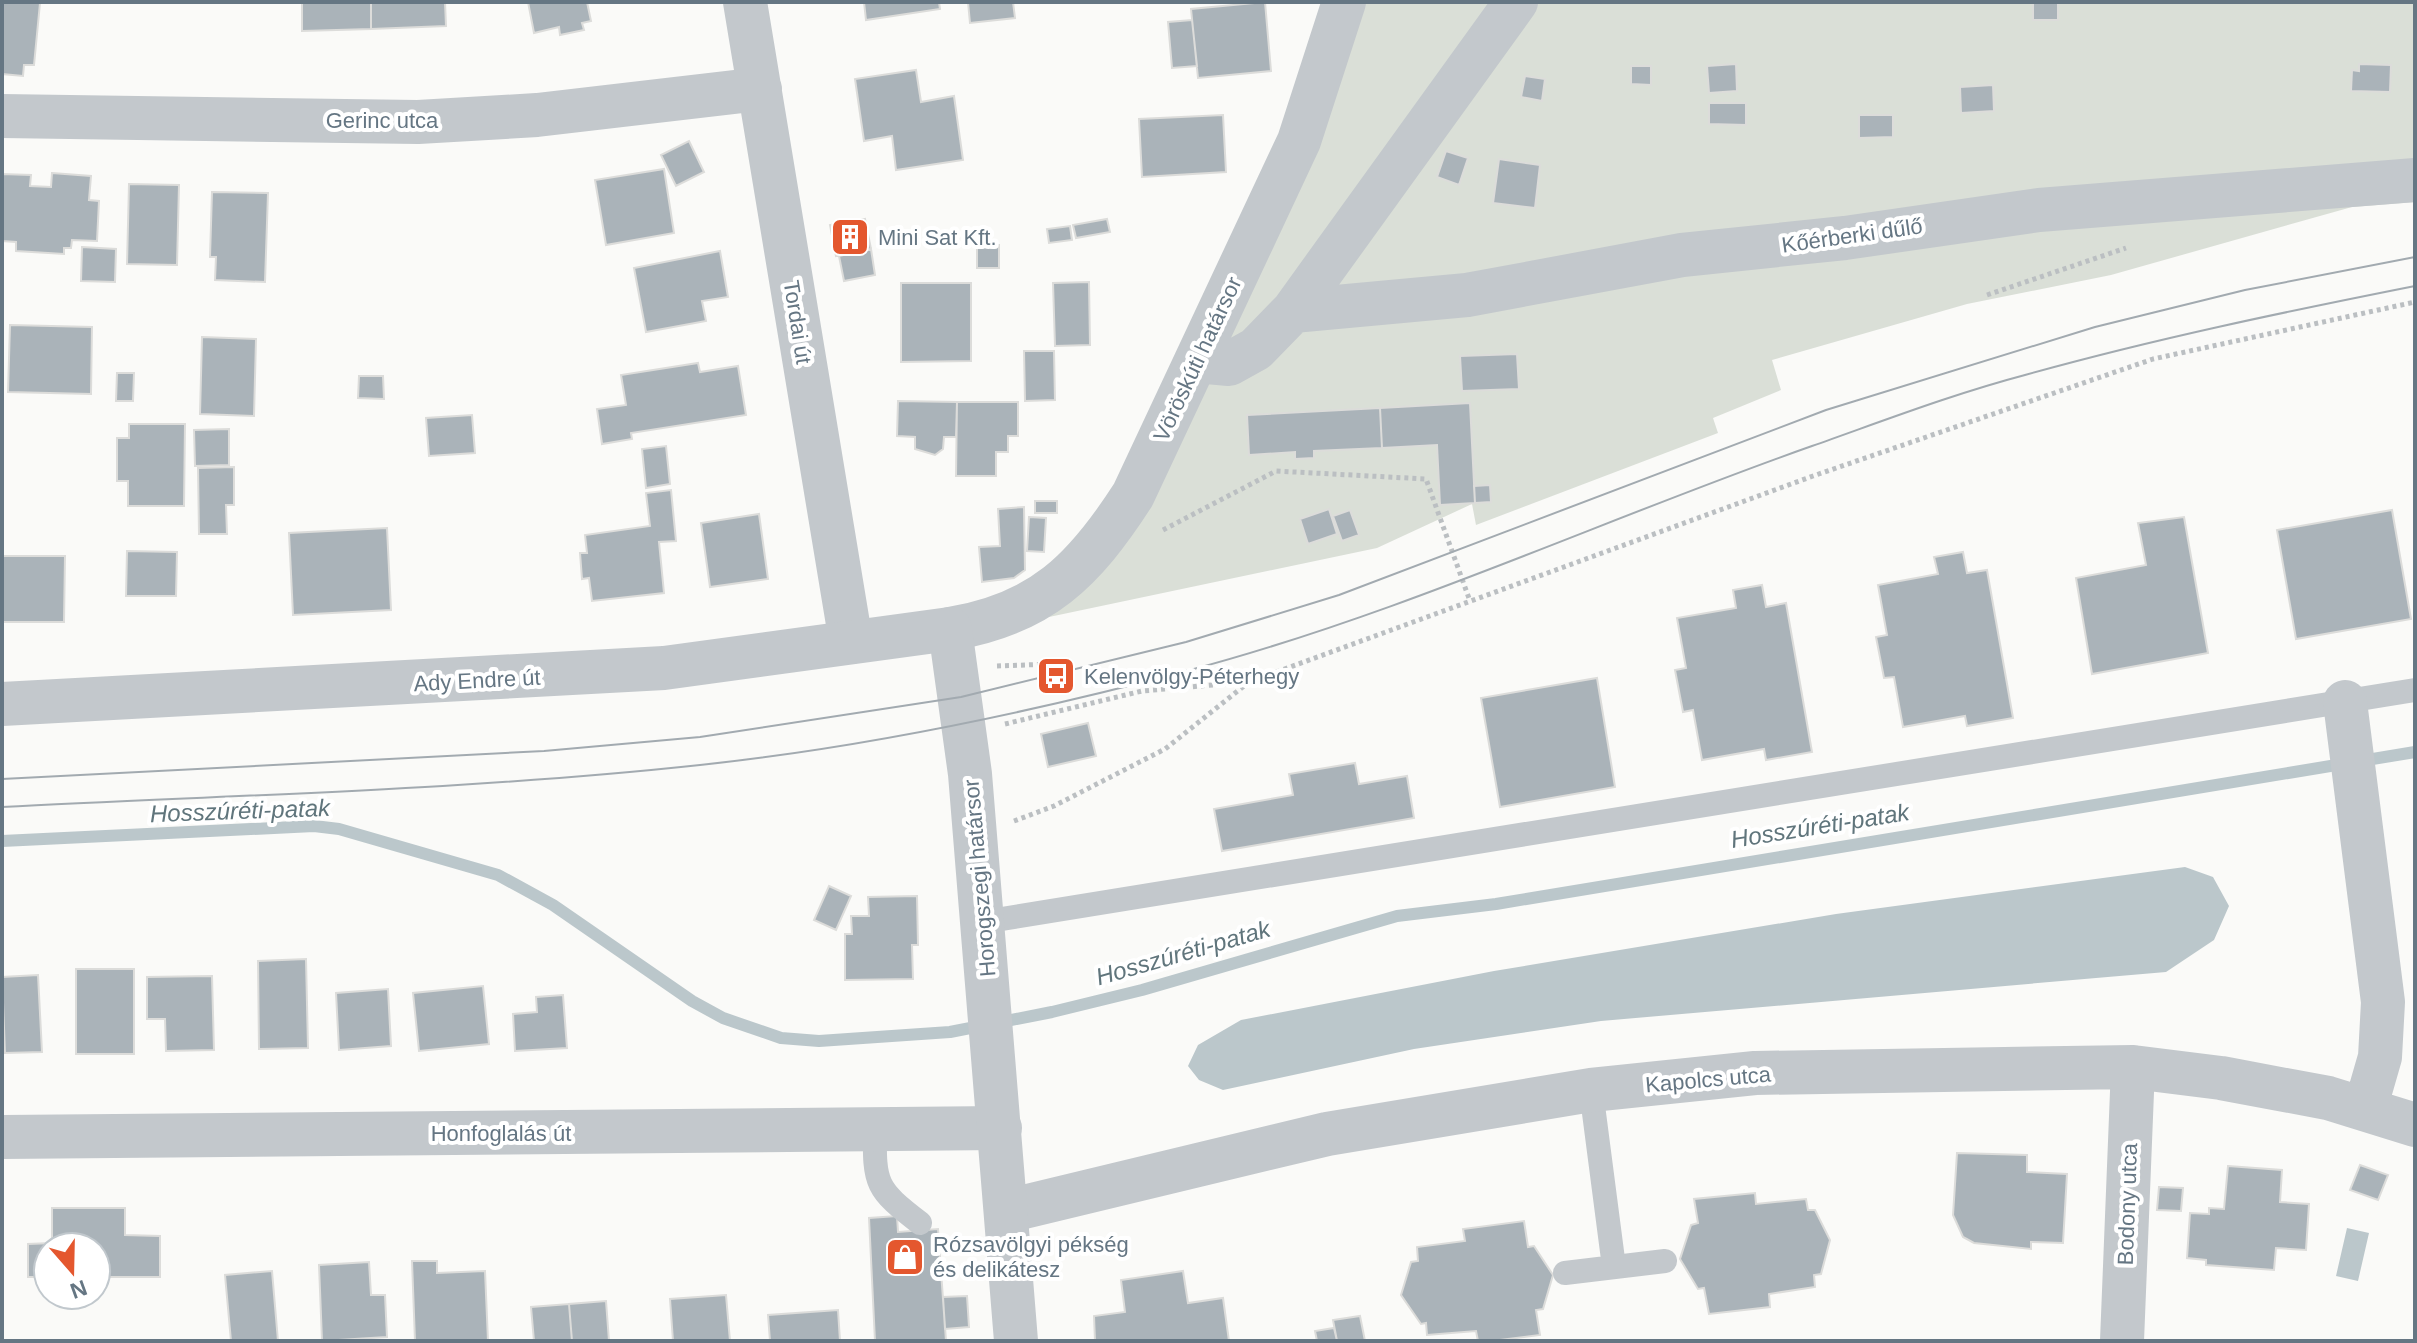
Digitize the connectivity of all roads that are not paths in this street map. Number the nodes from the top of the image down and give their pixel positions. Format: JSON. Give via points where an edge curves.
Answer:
{"nodes":[{"id":1,"x":745,"y":2,"type":"edge"},
{"id":2,"x":1344,"y":2,"type":"edge"},
{"id":3,"x":1516,"y":2,"type":"edge"},
{"id":4,"x":760,"y":89,"type":"junction"},
{"id":5,"x":2,"y":116,"type":"edge"},
{"id":6,"x":2415,"y":180,"type":"edge"},
{"id":7,"x":1293,"y":311,"type":"junction"},
{"id":8,"x":1196,"y":361,"type":"junction"},
{"id":9,"x":950,"y":629,"type":"junction"},
{"id":10,"x":851,"y":642,"type":"junction"},
{"id":11,"x":2415,"y":690,"type":"edge"},
{"id":12,"x":2,"y":704,"type":"edge"},
{"id":13,"x":2347,"y":716,"type":"junction"},
{"id":14,"x":983,"y":922,"type":"junction"},
{"id":15,"x":2133,"y":1067,"type":"junction"},
{"id":16,"x":1591,"y":1090,"type":"junction"},
{"id":17,"x":2365,"y":1109,"type":"junction"},
{"id":18,"x":2415,"y":1125,"type":"edge"},
{"id":19,"x":1000,"y":1128,"type":"junction"},
{"id":20,"x":875,"y":1129,"type":"junction"},
{"id":21,"x":2,"y":1137,"type":"edge"},
{"id":22,"x":1007,"y":1211,"type":"junction"},
{"id":23,"x":920,"y":1223,"type":"dead end"},
{"id":24,"x":1665,"y":1261,"type":"dead end"},
{"id":25,"x":1614,"y":1267,"type":"junction"},
{"id":26,"x":1565,"y":1273,"type":"dead end"},
{"id":27,"x":1016,"y":1341,"type":"edge"},
{"id":28,"x":2122,"y":1341,"type":"edge"}],
"edges":[{"from":1,"to":4,"type":"street","name":"Tordai út"},
{"from":2,"to":8,"type":"street","name":"Vöröskúti határsor","via":[[1299,141]]},
{"from":3,"to":7,"type":"street"},
{"from":4,"to":5,"type":"street","name":"Gerinc utca","via":[[537,115],[418,122]]},
{"from":4,"to":10,"type":"street","name":"Tordai út"},
{"from":6,"to":7,"type":"street","name":"Kőérberki dűlő","via":[[2039,210],[1682,255],[1467,295]]},
{"from":7,"to":8,"type":"street","via":[[1256,349],[1229,364]]},
{"from":8,"to":9,"type":"street","name":"Vöröskúti határsor","via":[[1133,495],[1106,538],[1044,596],[1017,612]]},
{"from":9,"to":10,"type":"street","name":"Ady Endre út"},
{"from":9,"to":14,"type":"street","name":"Horogszegi határsor"},
{"from":10,"to":12,"type":"street","name":"Ady Endre út","via":[[664,668]]},
{"from":11,"to":13,"type":"lane"},
{"from":13,"to":14,"type":"lane"},
{"from":13,"to":17,"type":"street","via":[[2383,1002],[2380,1057]]},
{"from":14,"to":19,"type":"street","name":"Horogszegi határsor"},
{"from":15,"to":16,"type":"street","name":"Kapolcs utca","via":[[1755,1073]]},
{"from":15,"to":17,"type":"street","name":"Kapolcs utca","via":[[2221,1078]]},
{"from":15,"to":28,"type":"street","name":"Bodony utca"},
{"from":16,"to":22,"type":"street","name":"Kapolcs utca","via":[[1327,1134]]},
{"from":16,"to":25,"type":"lane"},
{"from":17,"to":18,"type":"street","name":"Kapolcs utca"},
{"from":19,"to":20,"type":"street","name":"Honfoglalás út"},
{"from":19,"to":22,"type":"street","name":"Horogszegi határsor"},
{"from":20,"to":21,"type":"street","name":"Honfoglalás út"},
{"from":20,"to":23,"type":"lane","via":[[875,1171],[886,1197]]},
{"from":22,"to":27,"type":"street","name":"Horogszegi határsor"},
{"from":24,"to":25,"type":"lane"},
{"from":25,"to":26,"type":"lane"}]}
